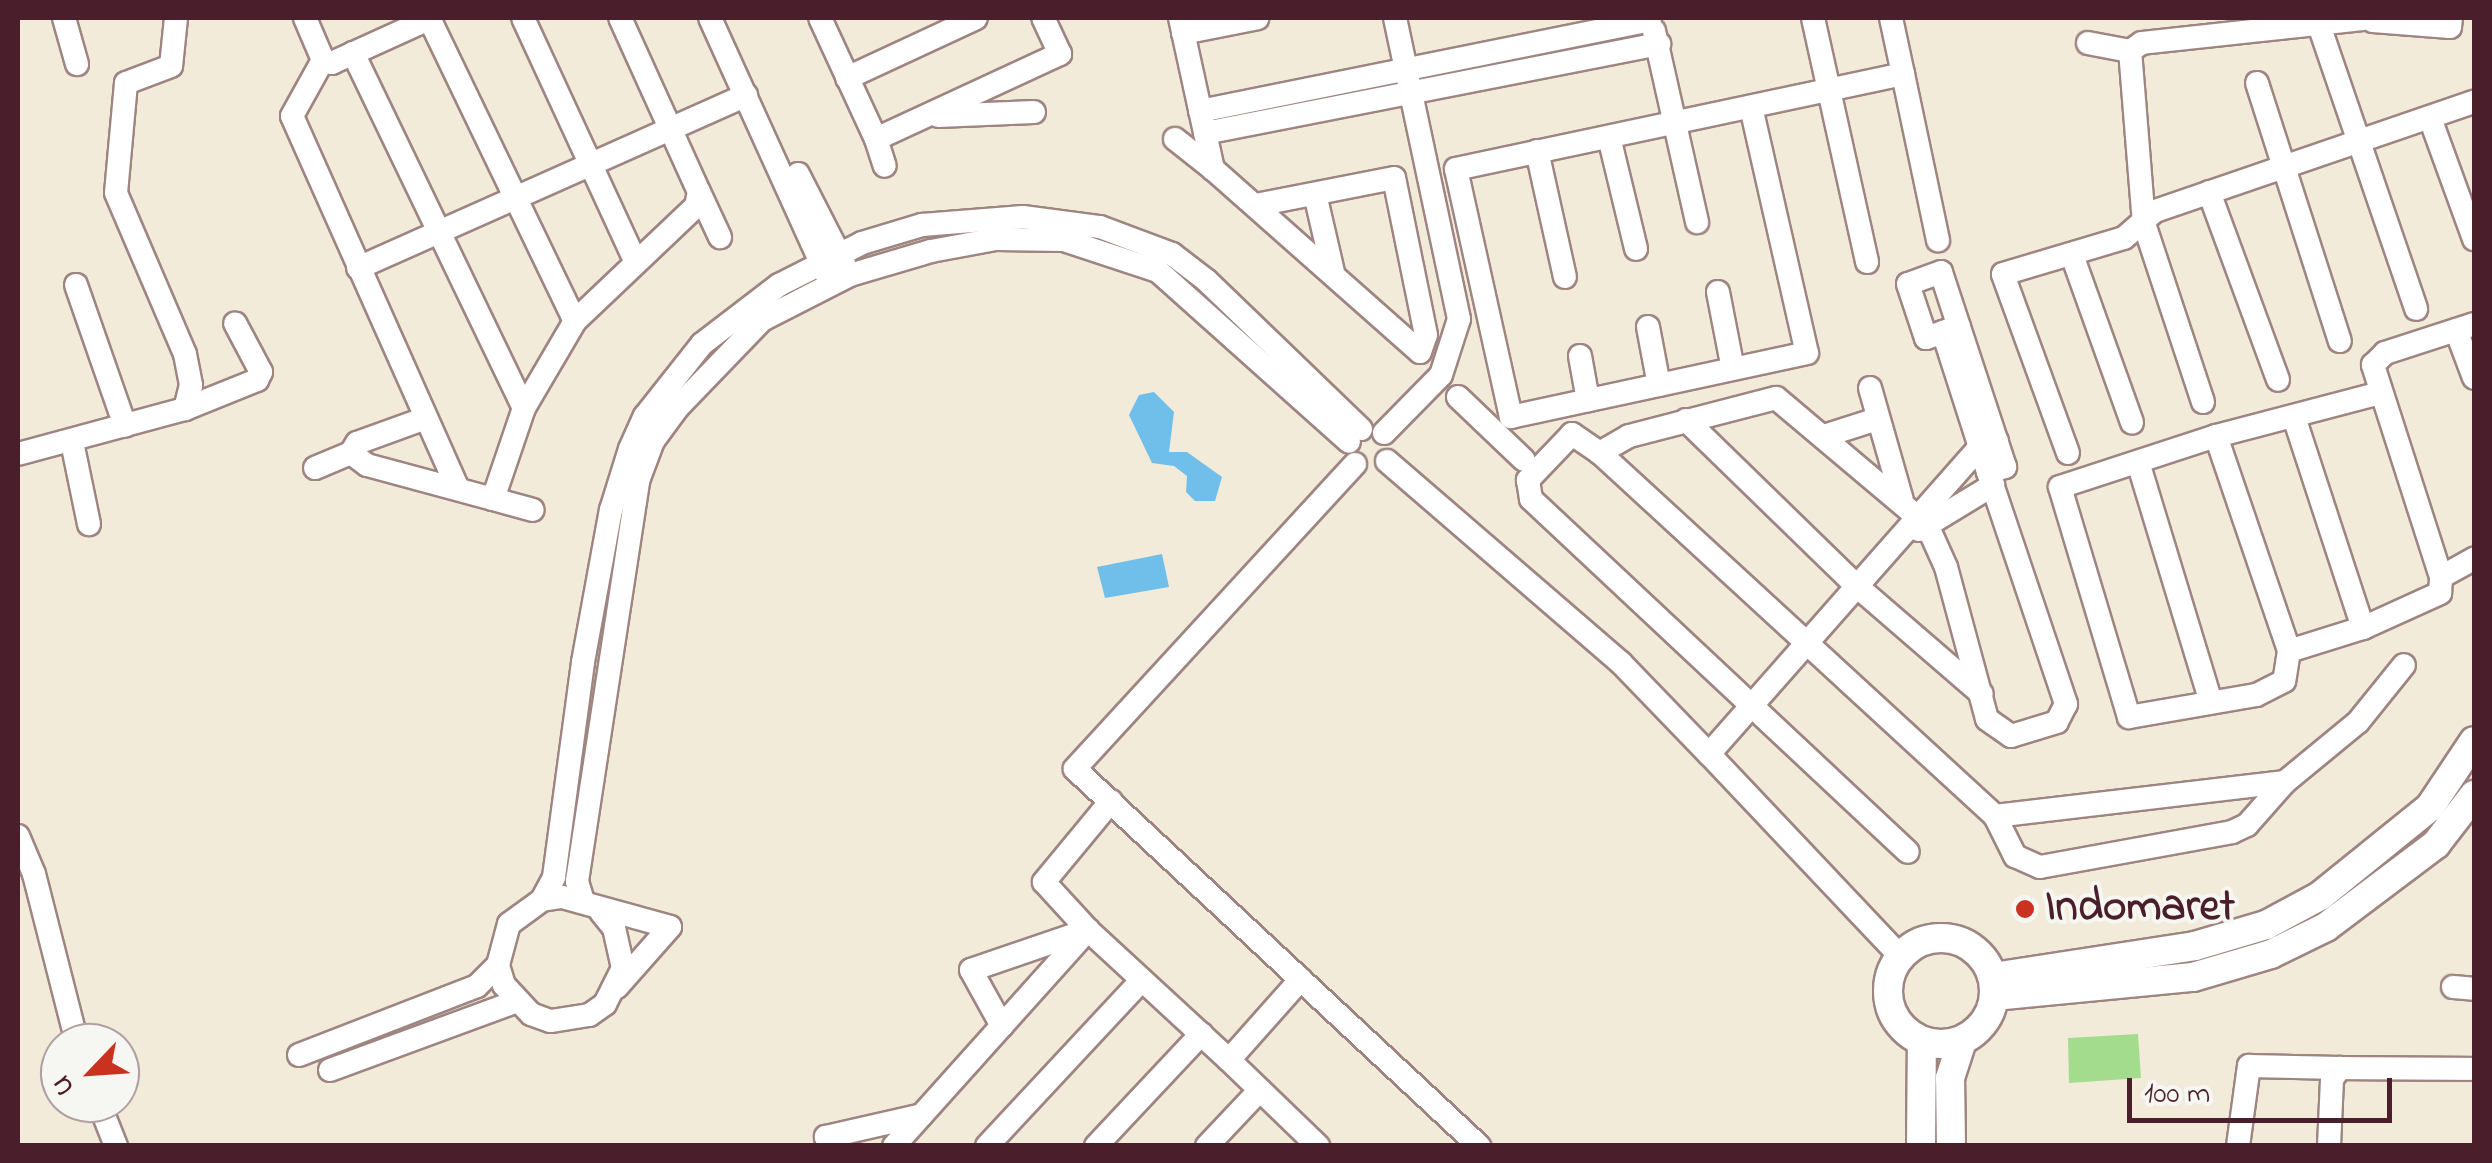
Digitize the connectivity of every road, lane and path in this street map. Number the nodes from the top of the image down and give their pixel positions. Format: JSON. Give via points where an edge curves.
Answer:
{"nodes":[{"id":1,"x":64,"y":18,"type":"edge"},
{"id":2,"x":176,"y":18,"type":"edge"},
{"id":3,"x":304,"y":18,"type":"edge"},
{"id":4,"x":430,"y":18,"type":"edge"},
{"id":5,"x":523,"y":18,"type":"edge"},
{"id":6,"x":620,"y":18,"type":"edge"},
{"id":7,"x":711,"y":18,"type":"edge"},
{"id":8,"x":724,"y":18,"type":"edge"},
{"id":9,"x":820,"y":18,"type":"edge"},
{"id":10,"x":976,"y":18,"type":"edge"},
{"id":11,"x":1043,"y":18,"type":"edge"},
{"id":12,"x":1258,"y":18,"type":"edge"},
{"id":13,"x":1395,"y":18,"type":"edge"},
{"id":14,"x":1813,"y":18,"type":"edge"},
{"id":15,"x":1891,"y":18,"type":"edge"},
{"id":16,"x":2145,"y":18,"type":"edge"},
{"id":17,"x":2451,"y":18,"type":"edge"},
{"id":18,"x":1650,"y":19,"type":"edge"},
{"id":19,"x":2373,"y":19,"type":"edge"},
{"id":20,"x":2306,"y":23,"type":"edge"},
{"id":21,"x":402,"y":24,"type":"edge"},
{"id":22,"x":1181,"y":25,"type":"edge"},
{"id":23,"x":2226,"y":27,"type":"edge"},
{"id":24,"x":2088,"y":43,"type":"dead end"},
{"id":25,"x":1659,"y":44,"type":"junction"},
{"id":26,"x":2136,"y":47,"type":"junction"},
{"id":27,"x":353,"y":53,"type":"junction"},
{"id":28,"x":322,"y":60,"type":"junction"},
{"id":29,"x":77,"y":64,"type":"dead end"},
{"id":30,"x":1406,"y":69,"type":"junction"},
{"id":31,"x":1903,"y":74,"type":"junction"},
{"id":32,"x":847,"y":78,"type":"junction"},
{"id":33,"x":2257,"y":83,"type":"dead end"},
{"id":34,"x":1830,"y":91,"type":"junction"},
{"id":35,"x":1411,"y":93,"type":"junction"},
{"id":36,"x":746,"y":95,"type":"junction"},
{"id":37,"x":2474,"y":102,"type":"edge"},
{"id":38,"x":1751,"y":107,"type":"junction"},
{"id":39,"x":1034,"y":112,"type":"dead end"},
{"id":40,"x":924,"y":117,"type":"junction"},
{"id":41,"x":2430,"y":118,"type":"junction"},
{"id":42,"x":1203,"y":122,"type":"junction"},
{"id":43,"x":1678,"y":122,"type":"junction"},
{"id":44,"x":669,"y":129,"type":"junction"},
{"id":45,"x":1609,"y":136,"type":"junction"},
{"id":46,"x":876,"y":139,"type":"junction"},
{"id":47,"x":1175,"y":140,"type":"dead end"},
{"id":48,"x":2355,"y":143,"type":"junction"},
{"id":49,"x":1537,"y":151,"type":"junction"},
{"id":50,"x":590,"y":162,"type":"junction"},
{"id":51,"x":886,"y":166,"type":"dead end"},
{"id":52,"x":2282,"y":168,"type":"junction"},
{"id":53,"x":1213,"y":169,"type":"junction"},
{"id":54,"x":700,"y":192,"type":"junction"},
{"id":55,"x":2209,"y":192,"type":"junction"},
{"id":56,"x":1316,"y":194,"type":"junction"},
{"id":57,"x":516,"y":200,"type":"junction"},
{"id":58,"x":802,"y":201,"type":"junction"},
{"id":59,"x":1256,"y":206,"type":"junction"},
{"id":60,"x":1697,"y":222,"type":"dead end"},
{"id":61,"x":2144,"y":224,"type":"junction"},
{"id":62,"x":439,"y":234,"type":"junction"},
{"id":63,"x":720,"y":237,"type":"dead end"},
{"id":64,"x":2474,"y":239,"type":"edge"},
{"id":65,"x":1938,"y":240,"type":"dead end"},
{"id":66,"x":1636,"y":249,"type":"dead end"},
{"id":67,"x":2072,"y":254,"type":"junction"},
{"id":68,"x":635,"y":260,"type":"junction"},
{"id":69,"x":1867,"y":262,"type":"dead end"},
{"id":70,"x":358,"y":268,"type":"junction"},
{"id":71,"x":835,"y":269,"type":"junction"},
{"id":72,"x":1332,"y":272,"type":"junction"},
{"id":73,"x":1565,"y":276,"type":"dead end"},
{"id":74,"x":76,"y":285,"type":"dead end"},
{"id":75,"x":1718,"y":292,"type":"dead end"},
{"id":76,"x":2416,"y":310,"type":"dead end"},
{"id":77,"x":576,"y":322,"type":"junction"},
{"id":78,"x":235,"y":323,"type":"dead end"},
{"id":79,"x":1648,"y":327,"type":"dead end"},
{"id":80,"x":2465,"y":327,"type":"edge"},
{"id":81,"x":1951,"y":329,"type":"dead end"},
{"id":82,"x":2340,"y":342,"type":"dead end"},
{"id":83,"x":1580,"y":356,"type":"dead end"},
{"id":84,"x":1734,"y":369,"type":"junction"},
{"id":85,"x":2474,"y":378,"type":"edge"},
{"id":86,"x":2278,"y":380,"type":"dead end"},
{"id":87,"x":1658,"y":384,"type":"junction"},
{"id":88,"x":1870,"y":388,"type":"dead end"},
{"id":89,"x":2380,"y":393,"type":"junction"},
{"id":90,"x":1458,"y":398,"type":"dead end"},
{"id":91,"x":1588,"y":400,"type":"junction"},
{"id":92,"x":2203,"y":402,"type":"dead end"},
{"id":93,"x":1508,"y":404,"type":"junction"},
{"id":94,"x":524,"y":408,"type":"junction"},
{"id":95,"x":185,"y":409,"type":"junction"},
{"id":96,"x":426,"y":418,"type":"junction"},
{"id":97,"x":1877,"y":419,"type":"junction"},
{"id":98,"x":1686,"y":420,"type":"junction"},
{"id":99,"x":2296,"y":420,"type":"junction"},
{"id":100,"x":655,"y":421,"type":"junction"},
{"id":101,"x":2132,"y":423,"type":"dead end"},
{"id":102,"x":125,"y":426,"type":"junction"},
{"id":103,"x":1490,"y":428,"type":"junction"},
{"id":104,"x":1827,"y":435,"type":"junction"},
{"id":105,"x":2216,"y":436,"type":"junction"},
{"id":106,"x":72,"y":442,"type":"junction"},
{"id":107,"x":1362,"y":442,"type":"junction"},
{"id":108,"x":1988,"y":444,"type":"junction"},
{"id":109,"x":351,"y":453,"type":"junction"},
{"id":110,"x":1600,"y":453,"type":"junction"},
{"id":111,"x":2068,"y":453,"type":"dead end"},
{"id":112,"x":18,"y":454,"type":"edge"},
{"id":113,"x":1524,"y":460,"type":"dead end"},
{"id":114,"x":1387,"y":462,"type":"junction"},
{"id":115,"x":2138,"y":462,"type":"junction"},
{"id":116,"x":316,"y":468,"type":"dead end"},
{"id":117,"x":1990,"y":479,"type":"junction"},
{"id":118,"x":458,"y":490,"type":"junction"},
{"id":119,"x":493,"y":499,"type":"junction"},
{"id":120,"x":533,"y":510,"type":"dead end"},
{"id":121,"x":1917,"y":516,"type":"junction"},
{"id":122,"x":89,"y":524,"type":"dead end"},
{"id":123,"x":2474,"y":559,"type":"edge"},
{"id":124,"x":2441,"y":577,"type":"junction"},
{"id":125,"x":1859,"y":588,"type":"junction"},
{"id":126,"x":2364,"y":628,"type":"junction"},
{"id":127,"x":587,"y":638,"type":"junction"},
{"id":128,"x":613,"y":644,"type":"junction"},
{"id":129,"x":1807,"y":644,"type":"junction"},
{"id":130,"x":2289,"y":650,"type":"junction"},
{"id":131,"x":2404,"y":665,"type":"dead end"},
{"id":132,"x":1982,"y":694,"type":"junction"},
{"id":133,"x":2212,"y":702,"type":"junction"},
{"id":134,"x":1749,"y":706,"type":"junction"},
{"id":135,"x":2474,"y":741,"type":"edge"},
{"id":136,"x":1708,"y":754,"type":"junction"},
{"id":137,"x":2285,"y":782,"type":"junction"},
{"id":138,"x":2474,"y":795,"type":"edge"},
{"id":139,"x":1111,"y":801,"type":"junction"},
{"id":140,"x":1996,"y":816,"type":"junction"},
{"id":141,"x":18,"y":836,"type":"edge"},
{"id":142,"x":1908,"y":852,"type":"dead end"},
{"id":143,"x":542,"y":900,"type":"junction"},
{"id":144,"x":592,"y":907,"type":"junction"},
{"id":145,"x":1088,"y":930,"type":"junction"},
{"id":146,"x":1900,"y":956,"type":"junction"},
{"id":147,"x":498,"y":964,"type":"junction"},
{"id":148,"x":1302,"y":979,"type":"junction"},
{"id":149,"x":1142,"y":980,"type":"junction"},
{"id":150,"x":1994,"y":986,"type":"junction"},
{"id":151,"x":617,"y":987,"type":"junction"},
{"id":152,"x":515,"y":1002,"type":"junction"},
{"id":153,"x":71,"y":1023,"type":"edge"},
{"id":154,"x":1002,"y":1026,"type":"junction"},
{"id":155,"x":1201,"y":1034,"type":"junction"},
{"id":156,"x":1922,"y":1040,"type":"junction"},
{"id":157,"x":1962,"y":1040,"type":"junction"},
{"id":158,"x":298,"y":1056,"type":"dead end"},
{"id":159,"x":1229,"y":1060,"type":"junction"},
{"id":160,"x":2340,"y":1068,"type":"junction"},
{"id":161,"x":2474,"y":1069,"type":"edge"},
{"id":162,"x":330,"y":1070,"type":"dead end"},
{"id":163,"x":1260,"y":1090,"type":"junction"},
{"id":164,"x":922,"y":1114,"type":"junction"},
{"id":165,"x":1316,"y":1145,"type":"edge"},
{"id":166,"x":835,"y":1146,"type":"edge"},
{"id":167,"x":894,"y":1146,"type":"edge"},
{"id":168,"x":988,"y":1146,"type":"edge"},
{"id":169,"x":1096,"y":1146,"type":"edge"},
{"id":170,"x":1207,"y":1146,"type":"edge"},
{"id":171,"x":1479,"y":1146,"type":"edge"},
{"id":172,"x":1922,"y":1146,"type":"edge"},
{"id":173,"x":1951,"y":1146,"type":"edge"},
{"id":174,"x":2238,"y":1146,"type":"edge"},
{"id":175,"x":2328,"y":1146,"type":"edge"}],
"edges":[{"from":1,"to":29,"type":"street"},
{"from":2,"to":95,"type":"street","via":[[171,66],[126,83],[116,193],[186,354],[191,386]]},
{"from":3,"to":28,"type":"street"},
{"from":4,"to":21,"type":"street"},
{"from":4,"to":57,"type":"street"},
{"from":5,"to":50,"type":"street"},
{"from":6,"to":44,"type":"street"},
{"from":7,"to":36,"type":"street"},
{"from":8,"to":58,"type":"street"},
{"from":9,"to":32,"type":"street"},
{"from":10,"to":32,"type":"street"},
{"from":11,"to":40,"type":"street","via":[[1060,54]]},
{"from":12,"to":22,"type":"street"},
{"from":13,"to":30,"type":"street"},
{"from":14,"to":34,"type":"street"},
{"from":15,"to":31,"type":"street"},
{"from":16,"to":26,"type":"street"},
{"from":17,"to":19,"type":"street","via":[[2450,26]]},
{"from":18,"to":25,"type":"street"},
{"from":18,"to":30,"type":"street"},
{"from":19,"to":20,"type":"street"},
{"from":20,"to":23,"type":"street"},
{"from":20,"to":48,"type":"street"},
{"from":21,"to":27,"type":"street"},
{"from":22,"to":42,"type":"street"},
{"from":23,"to":26,"type":"street"},
{"from":24,"to":26,"type":"street"},
{"from":25,"to":35,"type":"street"},
{"from":25,"to":43,"type":"street"},
{"from":26,"to":61,"type":"street"},
{"from":27,"to":28,"type":"street"},
{"from":27,"to":62,"type":"street"},
{"from":28,"to":70,"type":"street","via":[[292,116]]},
{"from":30,"to":35,"type":"street"},
{"from":30,"to":42,"type":"street"},
{"from":31,"to":34,"type":"street"},
{"from":31,"to":65,"type":"street"},
{"from":32,"to":46,"type":"street"},
{"from":33,"to":52,"type":"street"},
{"from":34,"to":38,"type":"street"},
{"from":34,"to":69,"type":"street"},
{"from":35,"to":42,"type":"street"},
{"from":35,"to":107,"type":"street","via":[[1459,319],[1441,375]]},
{"from":36,"to":44,"type":"street"},
{"from":36,"to":58,"type":"street"},
{"from":37,"to":41,"type":"street"},
{"from":38,"to":43,"type":"street"},
{"from":38,"to":84,"type":"street","via":[[1807,353]]},
{"from":39,"to":40,"type":"street"},
{"from":40,"to":46,"type":"street"},
{"from":41,"to":48,"type":"street"},
{"from":41,"to":64,"type":"street"},
{"from":42,"to":53,"type":"street"},
{"from":43,"to":45,"type":"street"},
{"from":43,"to":60,"type":"street"},
{"from":44,"to":50,"type":"street"},
{"from":44,"to":54,"type":"street"},
{"from":45,"to":49,"type":"street"},
{"from":45,"to":66,"type":"street"},
{"from":46,"to":51,"type":"street"},
{"from":47,"to":53,"type":"street"},
{"from":48,"to":52,"type":"street"},
{"from":48,"to":76,"type":"street"},
{"from":49,"to":73,"type":"street"},
{"from":49,"to":93,"type":"street","via":[[1456,170]]},
{"from":50,"to":57,"type":"street"},
{"from":50,"to":68,"type":"street"},
{"from":52,"to":55,"type":"street"},
{"from":52,"to":82,"type":"street"},
{"from":53,"to":59,"type":"street"},
{"from":54,"to":63,"type":"street"},
{"from":54,"to":68,"type":"street","via":[[690,212]]},
{"from":55,"to":61,"type":"street","via":[[2155,211]]},
{"from":55,"to":86,"type":"street"},
{"from":56,"to":59,"type":"street"},
{"from":56,"to":72,"type":"street"},
{"from":56,"to":72,"type":"street","via":[[1394,178],[1426,335],[1420,352]]},
{"from":57,"to":62,"type":"street"},
{"from":57,"to":77,"type":"street"},
{"from":58,"to":71,"type":"street"},
{"from":59,"to":72,"type":"street"},
{"from":61,"to":67,"type":"street"},
{"from":61,"to":92,"type":"street"},
{"from":62,"to":70,"type":"street"},
{"from":62,"to":94,"type":"street"},
{"from":67,"to":101,"type":"street"},
{"from":67,"to":111,"type":"street","via":[[2003,274]]},
{"from":68,"to":77,"type":"street"},
{"from":70,"to":96,"type":"street"},
{"from":71,"to":100,"type":"street","via":[[714,334]]},
{"from":71,"to":107,"type":"street","via":[[956,244],[1064,240],[1158,271],[1271,354]]},
{"from":74,"to":102,"type":"street"},
{"from":75,"to":84,"type":"street"},
{"from":77,"to":94,"type":"street"},
{"from":78,"to":95,"type":"street","via":[[261,376]]},
{"from":79,"to":87,"type":"street"},
{"from":80,"to":85,"type":"street"},
{"from":80,"to":89,"type":"street","via":[[2378,357],[2373,364]]},
{"from":81,"to":108,"type":"street"},
{"from":83,"to":91,"type":"street"},
{"from":84,"to":87,"type":"street"},
{"from":87,"to":91,"type":"street"},
{"from":88,"to":97,"type":"street"},
{"from":89,"to":99,"type":"street"},
{"from":89,"to":124,"type":"street"},
{"from":90,"to":103,"type":"street"},
{"from":91,"to":93,"type":"street","via":[[1511,417]]},
{"from":93,"to":103,"type":"street"},
{"from":94,"to":119,"type":"street"},
{"from":95,"to":102,"type":"street"},
{"from":96,"to":109,"type":"street","via":[[357,443]]},
{"from":96,"to":118,"type":"street"},
{"from":97,"to":104,"type":"street"},
{"from":97,"to":121,"type":"street"},
{"from":98,"to":104,"type":"street","via":[[1776,398]]},
{"from":98,"to":110,"type":"street","via":[[1629,436]]},
{"from":98,"to":125,"type":"street"},
{"from":99,"to":105,"type":"street"},
{"from":99,"to":126,"type":"street"},
{"from":100,"to":127,"type":"street","via":[[611,510]]},
{"from":100,"to":128,"type":"street","via":[[638,481]]},
{"from":102,"to":106,"type":"street"},
{"from":103,"to":113,"type":"street"},
{"from":104,"to":121,"type":"street"},
{"from":105,"to":115,"type":"street"},
{"from":105,"to":130,"type":"street"},
{"from":106,"to":112,"type":"street"},
{"from":106,"to":122,"type":"street"},
{"from":107,"to":114,"type":"street","via":[[1390,444]]},
{"from":107,"to":114,"type":"street","via":[[1372,470]]},
{"from":107,"to":139,"type":"street","via":[[1075,769]]},
{"from":108,"to":117,"type":"street"},
{"from":108,"to":121,"type":"street"},
{"from":109,"to":116,"type":"street"},
{"from":109,"to":118,"type":"street","via":[[366,464]]},
{"from":110,"to":129,"type":"street"},
{"from":110,"to":134,"type":"street","via":[[1572,434],[1528,480],[1531,499]]},
{"from":114,"to":136,"type":"street","via":[[1621,663]]},
{"from":115,"to":133,"type":"street"},
{"from":115,"to":133,"type":"street","via":[[2058,492],[2125,710],[2135,718]]},
{"from":117,"to":121,"type":"street"},
{"from":117,"to":132,"type":"street","via":[[2066,712],[2056,722],[2011,736],[1987,719]]},
{"from":118,"to":119,"type":"street"},
{"from":119,"to":120,"type":"street"},
{"from":121,"to":125,"type":"street"},
{"from":121,"to":132,"type":"street","via":[[1946,567]]},
{"from":123,"to":124,"type":"street"},
{"from":124,"to":126,"type":"street","via":[[2440,593]]},
{"from":125,"to":129,"type":"street"},
{"from":125,"to":132,"type":"street"},
{"from":126,"to":130,"type":"street"},
{"from":127,"to":128,"type":"street"},
{"from":127,"to":143,"type":"street","via":[[554,878]]},
{"from":128,"to":144,"type":"street","via":[[577,881]]},
{"from":129,"to":134,"type":"street"},
{"from":129,"to":140,"type":"street"},
{"from":130,"to":133,"type":"street","via":[[2280,686]]},
{"from":131,"to":137,"type":"street","via":[[2358,722]]},
{"from":134,"to":136,"type":"street"},
{"from":134,"to":142,"type":"street"},
{"from":135,"to":150,"type":"street","via":[[2430,807],[2320,896],[2266,925]]},
{"from":136,"to":146,"type":"street"},
{"from":137,"to":140,"type":"street"},
{"from":137,"to":140,"type":"street","via":[[2248,825],[2232,832],[2040,867],[2014,856]]},
{"from":138,"to":150,"type":"street","via":[[2436,844],[2326,927],[2272,954],[2192,978]]},
{"from":139,"to":145,"type":"street","via":[[1044,882]]},
{"from":139,"to":148,"type":"street"},
{"from":141,"to":153,"type":"street","via":[[34,874]]},
{"from":143,"to":144,"type":"street"},
{"from":143,"to":147,"type":"street","via":[[509,924]]},
{"from":144,"to":151,"type":"street","via":[[622,948]]},
{"from":144,"to":151,"type":"street","via":[[670,927]]},
{"from":145,"to":149,"type":"street"},
{"from":145,"to":154,"type":"street"},
{"from":145,"to":154,"type":"street","via":[[971,970]]},
{"from":146,"to":150,"type":"street","via":[[1918,942],[1941,937],[1973,949]]},
{"from":146,"to":156,"type":"street","via":[[1890,974],[1890,1004],[1906,1030]]},
{"from":147,"to":152,"type":"street"},
{"from":147,"to":158,"type":"street","via":[[477,986]]},
{"from":148,"to":159,"type":"street"},
{"from":148,"to":171,"type":"street"},
{"from":149,"to":155,"type":"street"},
{"from":149,"to":168,"type":"street"},
{"from":150,"to":157,"type":"street","via":[[1978,1030]]},
{"from":151,"to":152,"type":"street","via":[[605,1004],[570,1022],[550,1021]]},
{"from":152,"to":162,"type":"street"},
{"from":154,"to":164,"type":"street"},
{"from":155,"to":159,"type":"street"},
{"from":155,"to":169,"type":"street"},
{"from":156,"to":157,"type":"street"},
{"from":156,"to":172,"type":"street"},
{"from":157,"to":173,"type":"street","via":[[1950,1078]]},
{"from":159,"to":163,"type":"street"},
{"from":160,"to":161,"type":"street"},
{"from":160,"to":174,"type":"street","via":[[2248,1066]]},
{"from":160,"to":175,"type":"street","via":[[2332,1079]]},
{"from":163,"to":165,"type":"street"},
{"from":163,"to":170,"type":"street"},
{"from":164,"to":166,"type":"street","via":[[826,1138]]},
{"from":164,"to":167,"type":"street"}]}
